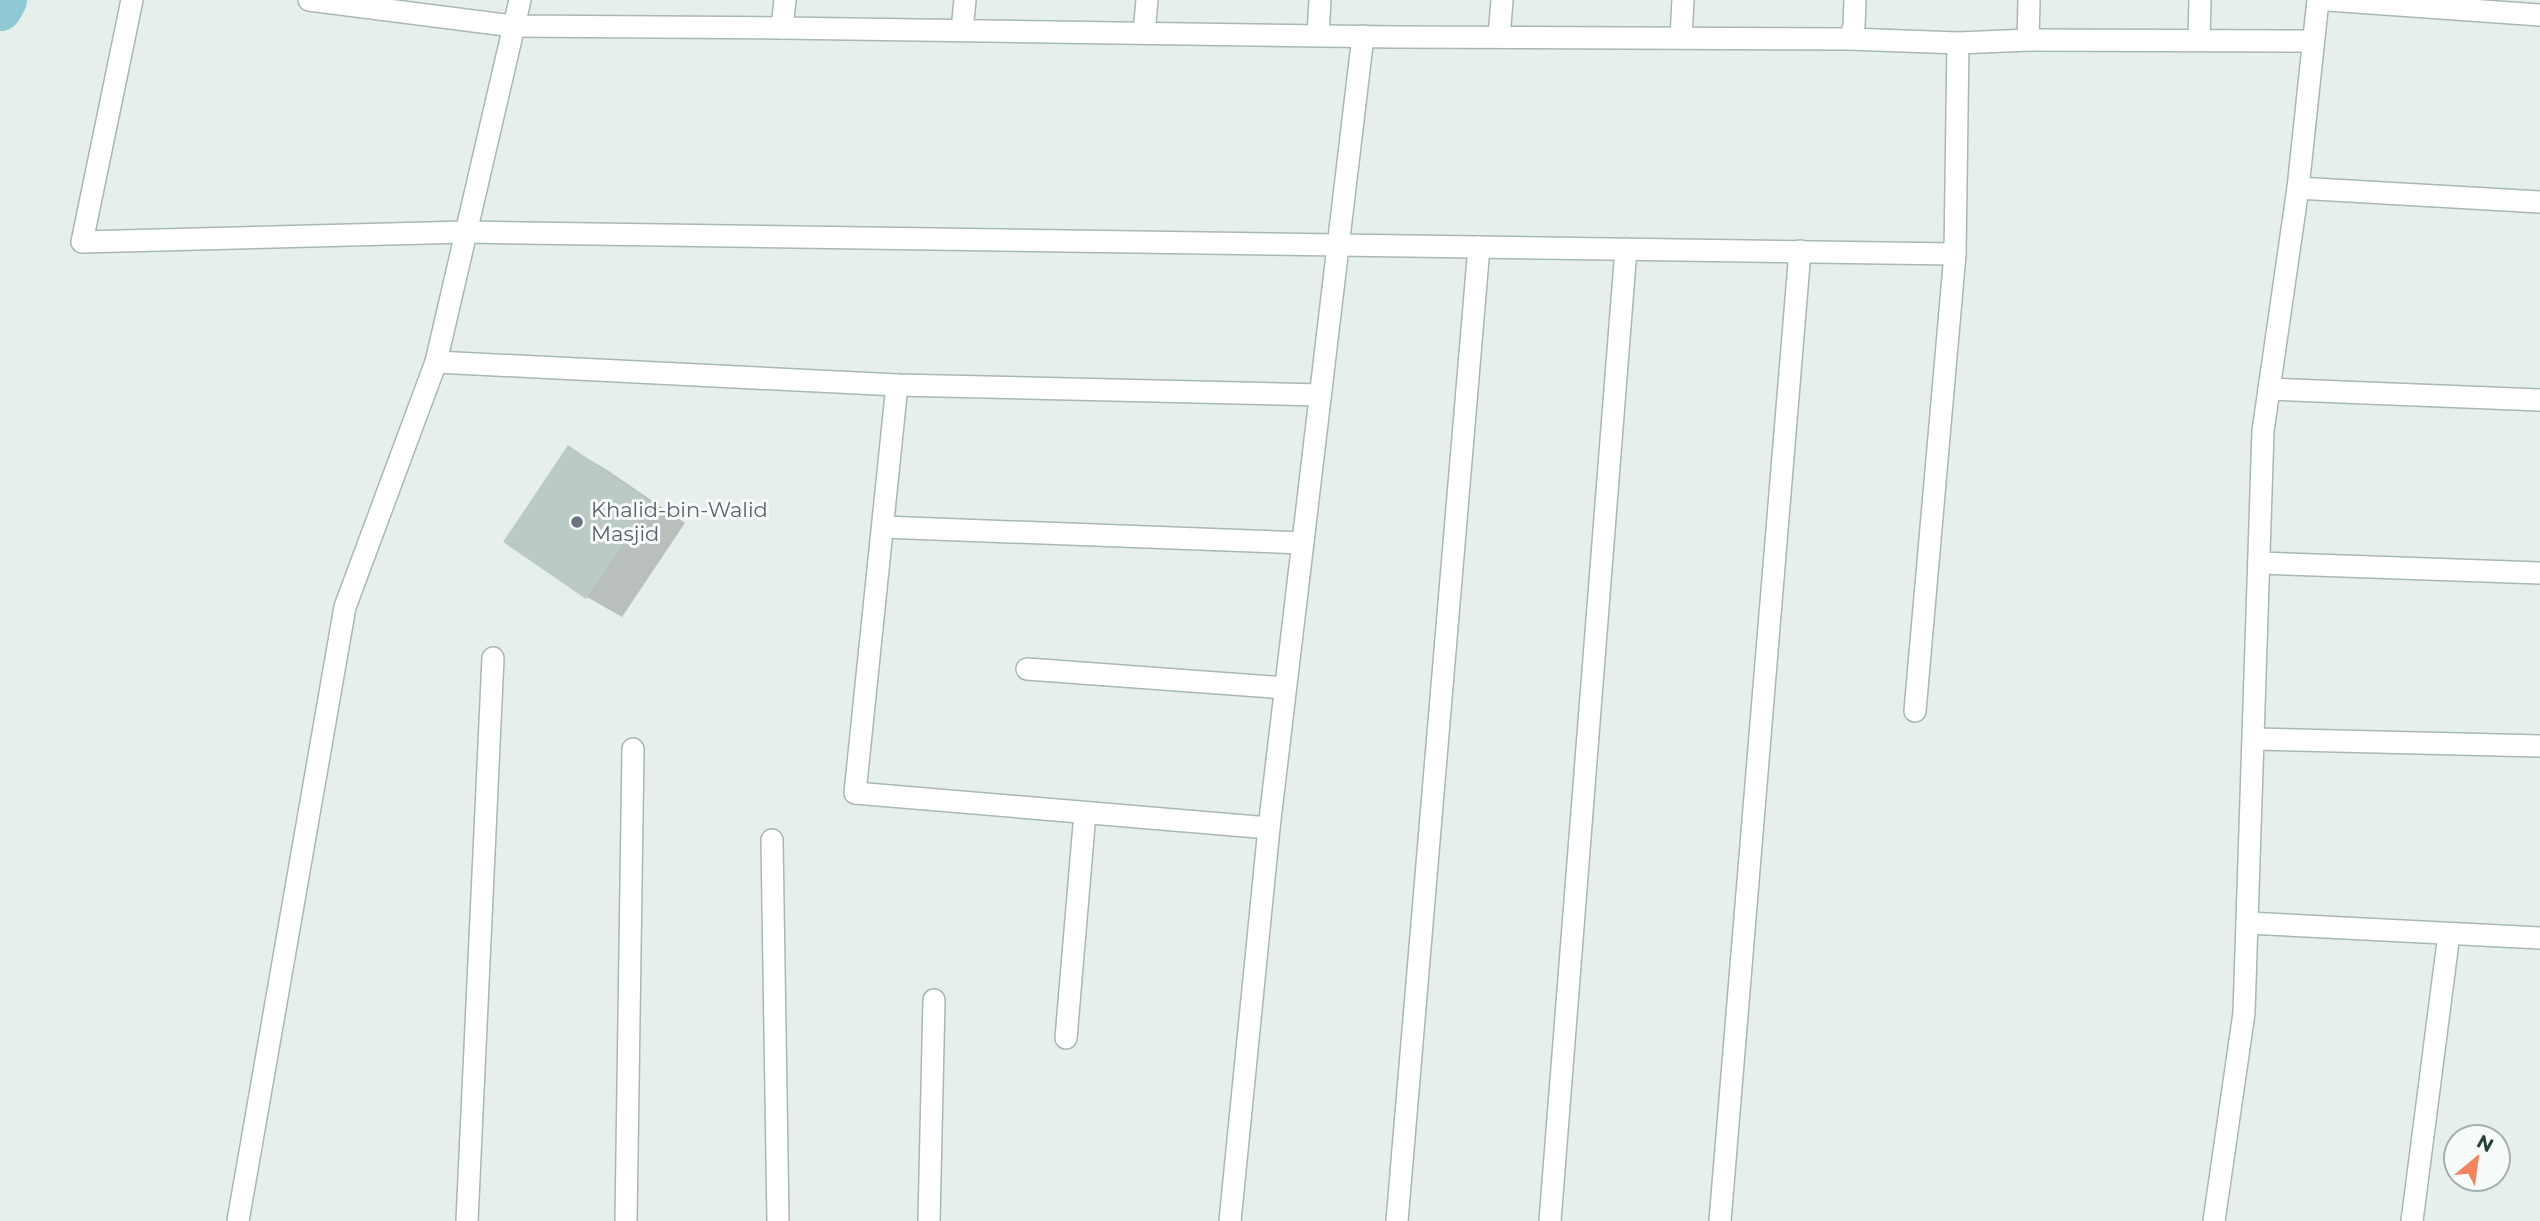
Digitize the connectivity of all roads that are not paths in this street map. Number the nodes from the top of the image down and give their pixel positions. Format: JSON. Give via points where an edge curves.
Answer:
{"nodes":[{"id":1,"x":132,"y":0,"type":"edge"},
{"id":2,"x":309,"y":0,"type":"edge"},
{"id":3,"x":520,"y":0,"type":"edge"},
{"id":4,"x":785,"y":0,"type":"edge"},
{"id":5,"x":965,"y":0,"type":"edge"},
{"id":6,"x":1147,"y":0,"type":"edge"},
{"id":7,"x":1320,"y":0,"type":"edge"},
{"id":8,"x":1502,"y":0,"type":"edge"},
{"id":9,"x":1683,"y":0,"type":"edge"},
{"id":10,"x":1855,"y":0,"type":"edge"},
{"id":11,"x":2029,"y":0,"type":"edge"},
{"id":12,"x":2200,"y":0,"type":"edge"},
{"id":13,"x":2318,"y":0,"type":"edge"},
{"id":14,"x":2328,"y":0,"type":"edge"},
{"id":15,"x":2540,"y":15,"type":"edge"},
{"id":16,"x":513,"y":26,"type":"junction"},
{"id":17,"x":782,"y":28,"type":"junction"},
{"id":18,"x":962,"y":30,"type":"junction"},
{"id":19,"x":1144,"y":33,"type":"junction"},
{"id":20,"x":1318,"y":36,"type":"junction"},
{"id":21,"x":1363,"y":36,"type":"junction"},
{"id":22,"x":1499,"y":37,"type":"junction"},
{"id":23,"x":1681,"y":38,"type":"junction"},
{"id":24,"x":1850,"y":39,"type":"junction"},
{"id":25,"x":2028,"y":40,"type":"junction"},
{"id":26,"x":2199,"y":40,"type":"junction"},
{"id":27,"x":2313,"y":41,"type":"junction"},
{"id":28,"x":1958,"y":43,"type":"junction"},
{"id":29,"x":2298,"y":188,"type":"junction"},
{"id":30,"x":2540,"y":202,"type":"edge"},
{"id":31,"x":465,"y":232,"type":"junction"},
{"id":32,"x":1337,"y":244,"type":"junction"},
{"id":33,"x":1479,"y":247,"type":"junction"},
{"id":34,"x":1626,"y":249,"type":"junction"},
{"id":35,"x":1800,"y":251,"type":"junction"},
{"id":36,"x":1955,"y":254,"type":"junction"},
{"id":37,"x":436,"y":362,"type":"junction"},
{"id":38,"x":897,"y":385,"type":"junction"},
{"id":39,"x":2269,"y":389,"type":"junction"},
{"id":40,"x":1320,"y":395,"type":"junction"},
{"id":41,"x":2540,"y":400,"type":"edge"},
{"id":42,"x":883,"y":527,"type":"junction"},
{"id":43,"x":1303,"y":543,"type":"junction"},
{"id":44,"x":2259,"y":563,"type":"junction"},
{"id":45,"x":2540,"y":573,"type":"edge"},
{"id":46,"x":493,"y":658,"type":"dead end"},
{"id":47,"x":1027,"y":669,"type":"dead end"},
{"id":48,"x":1285,"y":688,"type":"junction"},
{"id":49,"x":1915,"y":711,"type":"dead end"},
{"id":50,"x":2254,"y":739,"type":"junction"},
{"id":51,"x":2540,"y":746,"type":"edge"},
{"id":52,"x":633,"y":749,"type":"dead end"},
{"id":53,"x":1085,"y":813,"type":"junction"},
{"id":54,"x":1269,"y":828,"type":"junction"},
{"id":55,"x":772,"y":840,"type":"dead end"},
{"id":56,"x":2247,"y":923,"type":"junction"},
{"id":57,"x":2449,"y":934,"type":"junction"},
{"id":58,"x":2540,"y":938,"type":"edge"},
{"id":59,"x":934,"y":1000,"type":"dead end"},
{"id":60,"x":1066,"y":1038,"type":"dead end"},
{"id":61,"x":238,"y":1221,"type":"edge"},
{"id":62,"x":467,"y":1221,"type":"edge"},
{"id":63,"x":626,"y":1221,"type":"edge"},
{"id":64,"x":778,"y":1221,"type":"edge"},
{"id":65,"x":929,"y":1221,"type":"edge"},
{"id":66,"x":1230,"y":1221,"type":"edge"},
{"id":67,"x":1397,"y":1221,"type":"edge"},
{"id":68,"x":1550,"y":1221,"type":"edge"},
{"id":69,"x":1720,"y":1221,"type":"edge"},
{"id":70,"x":2214,"y":1221,"type":"edge"},
{"id":71,"x":2412,"y":1221,"type":"edge"}],
"edges":[{"from":1,"to":31,"type":"street","via":[[82,242]]},
{"from":2,"to":16,"type":"street"},
{"from":3,"to":16,"type":"street"},
{"from":4,"to":17,"type":"street"},
{"from":5,"to":18,"type":"street"},
{"from":6,"to":19,"type":"street"},
{"from":7,"to":20,"type":"street"},
{"from":8,"to":22,"type":"street"},
{"from":9,"to":23,"type":"street"},
{"from":10,"to":24,"type":"street"},
{"from":11,"to":25,"type":"street"},
{"from":12,"to":26,"type":"street"},
{"from":13,"to":27,"type":"street"},
{"from":14,"to":15,"type":"street"},
{"from":16,"to":17,"type":"street"},
{"from":16,"to":31,"type":"street"},
{"from":17,"to":18,"type":"street"},
{"from":18,"to":19,"type":"street"},
{"from":19,"to":20,"type":"street"},
{"from":20,"to":21,"type":"street"},
{"from":21,"to":22,"type":"street"},
{"from":21,"to":32,"type":"street"},
{"from":22,"to":23,"type":"street"},
{"from":23,"to":24,"type":"street"},
{"from":24,"to":28,"type":"street"},
{"from":25,"to":26,"type":"street"},
{"from":25,"to":28,"type":"street"},
{"from":26,"to":27,"type":"street"},
{"from":27,"to":29,"type":"street"},
{"from":28,"to":36,"type":"street"},
{"from":29,"to":30,"type":"street"},
{"from":29,"to":39,"type":"street"},
{"from":31,"to":32,"type":"street"},
{"from":31,"to":37,"type":"street"},
{"from":32,"to":33,"type":"street"},
{"from":32,"to":40,"type":"street"},
{"from":33,"to":34,"type":"street"},
{"from":33,"to":67,"type":"street"},
{"from":34,"to":35,"type":"street"},
{"from":34,"to":68,"type":"street"},
{"from":35,"to":36,"type":"street"},
{"from":35,"to":69,"type":"street"},
{"from":36,"to":49,"type":"street"},
{"from":37,"to":38,"type":"street"},
{"from":37,"to":61,"type":"street","via":[[345,607]]},
{"from":38,"to":40,"type":"street"},
{"from":38,"to":42,"type":"street"},
{"from":39,"to":41,"type":"street"},
{"from":39,"to":44,"type":"street","via":[[2263,431]]},
{"from":40,"to":43,"type":"street"},
{"from":42,"to":43,"type":"street"},
{"from":42,"to":53,"type":"street","via":[[855,793]]},
{"from":43,"to":48,"type":"street"},
{"from":44,"to":45,"type":"street"},
{"from":44,"to":50,"type":"street"},
{"from":46,"to":62,"type":"street"},
{"from":47,"to":48,"type":"street"},
{"from":48,"to":54,"type":"street"},
{"from":50,"to":51,"type":"street"},
{"from":50,"to":56,"type":"street"},
{"from":52,"to":63,"type":"street"},
{"from":53,"to":54,"type":"street"},
{"from":53,"to":60,"type":"street"},
{"from":54,"to":66,"type":"street"},
{"from":55,"to":64,"type":"street"},
{"from":56,"to":57,"type":"street"},
{"from":56,"to":70,"type":"street","via":[[2244,1013]]},
{"from":57,"to":58,"type":"street"},
{"from":57,"to":71,"type":"street"},
{"from":59,"to":65,"type":"street"}]}
